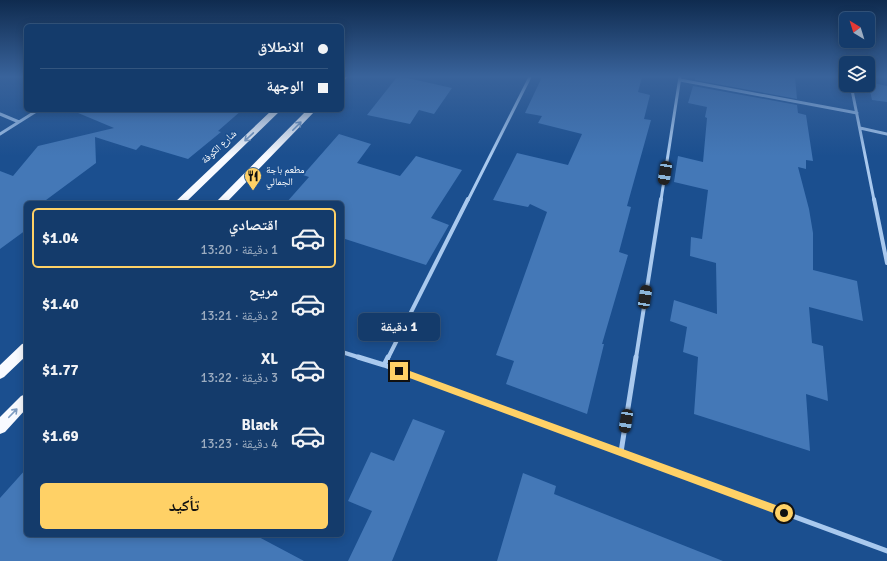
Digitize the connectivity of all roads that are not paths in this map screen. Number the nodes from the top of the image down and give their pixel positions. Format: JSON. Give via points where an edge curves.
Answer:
{"nodes":[{"id":1,"x":517,"y":103,"type":"edge"},
{"id":2,"x":676,"y":103,"type":"edge"},
{"id":3,"x":806,"y":103,"type":"edge"},
{"id":4,"x":855,"y":103,"type":"edge"},
{"id":5,"x":35,"y":112,"type":"edge"},
{"id":6,"x":276,"y":112,"type":"edge"},
{"id":7,"x":310,"y":112,"type":"edge"},
{"id":8,"x":857,"y":113,"type":"junction"},
{"id":9,"x":0,"y":114,"type":"edge"},
{"id":10,"x":18,"y":122,"type":"junction"},
{"id":11,"x":860,"y":128,"type":"junction"},
{"id":12,"x":0,"y":134,"type":"edge"},
{"id":13,"x":887,"y":134,"type":"edge"},
{"id":14,"x":181,"y":201,"type":"edge"},
{"id":15,"x":222,"y":201,"type":"edge"},
{"id":16,"x":887,"y":263,"type":"edge"},
{"id":17,"x":24,"y":350,"type":"edge"},
{"id":18,"x":344,"y":353,"type":"edge"},
{"id":19,"x":384,"y":365,"type":"junction"},
{"id":20,"x":1,"y":371,"type":"edge"},
{"id":21,"x":24,"y":402,"type":"edge"},
{"id":22,"x":0,"y":427,"type":"edge"},
{"id":23,"x":621,"y":452,"type":"junction"},
{"id":24,"x":887,"y":551,"type":"edge"}],
"edges":[{"from":1,"to":19,"type":"street"},
{"from":2,"to":23,"type":"street"},
{"from":3,"to":8,"type":"street"},
{"from":4,"to":8,"type":"street"},
{"from":5,"to":10,"type":"street"},
{"from":6,"to":14,"type":"highway","name":"شارع الكوفة","one_way":true},
{"from":15,"to":7,"type":"highway","one_way":true},
{"from":8,"to":11,"type":"street"},
{"from":9,"to":10,"type":"street"},
{"from":10,"to":12,"type":"street"},
{"from":11,"to":13,"type":"street"},
{"from":11,"to":16,"type":"street"},
{"from":17,"to":20,"type":"highway"},
{"from":18,"to":19,"type":"street"},
{"from":19,"to":23,"type":"street"},
{"from":22,"to":21,"type":"highway","one_way":true},
{"from":23,"to":24,"type":"street"}]}
